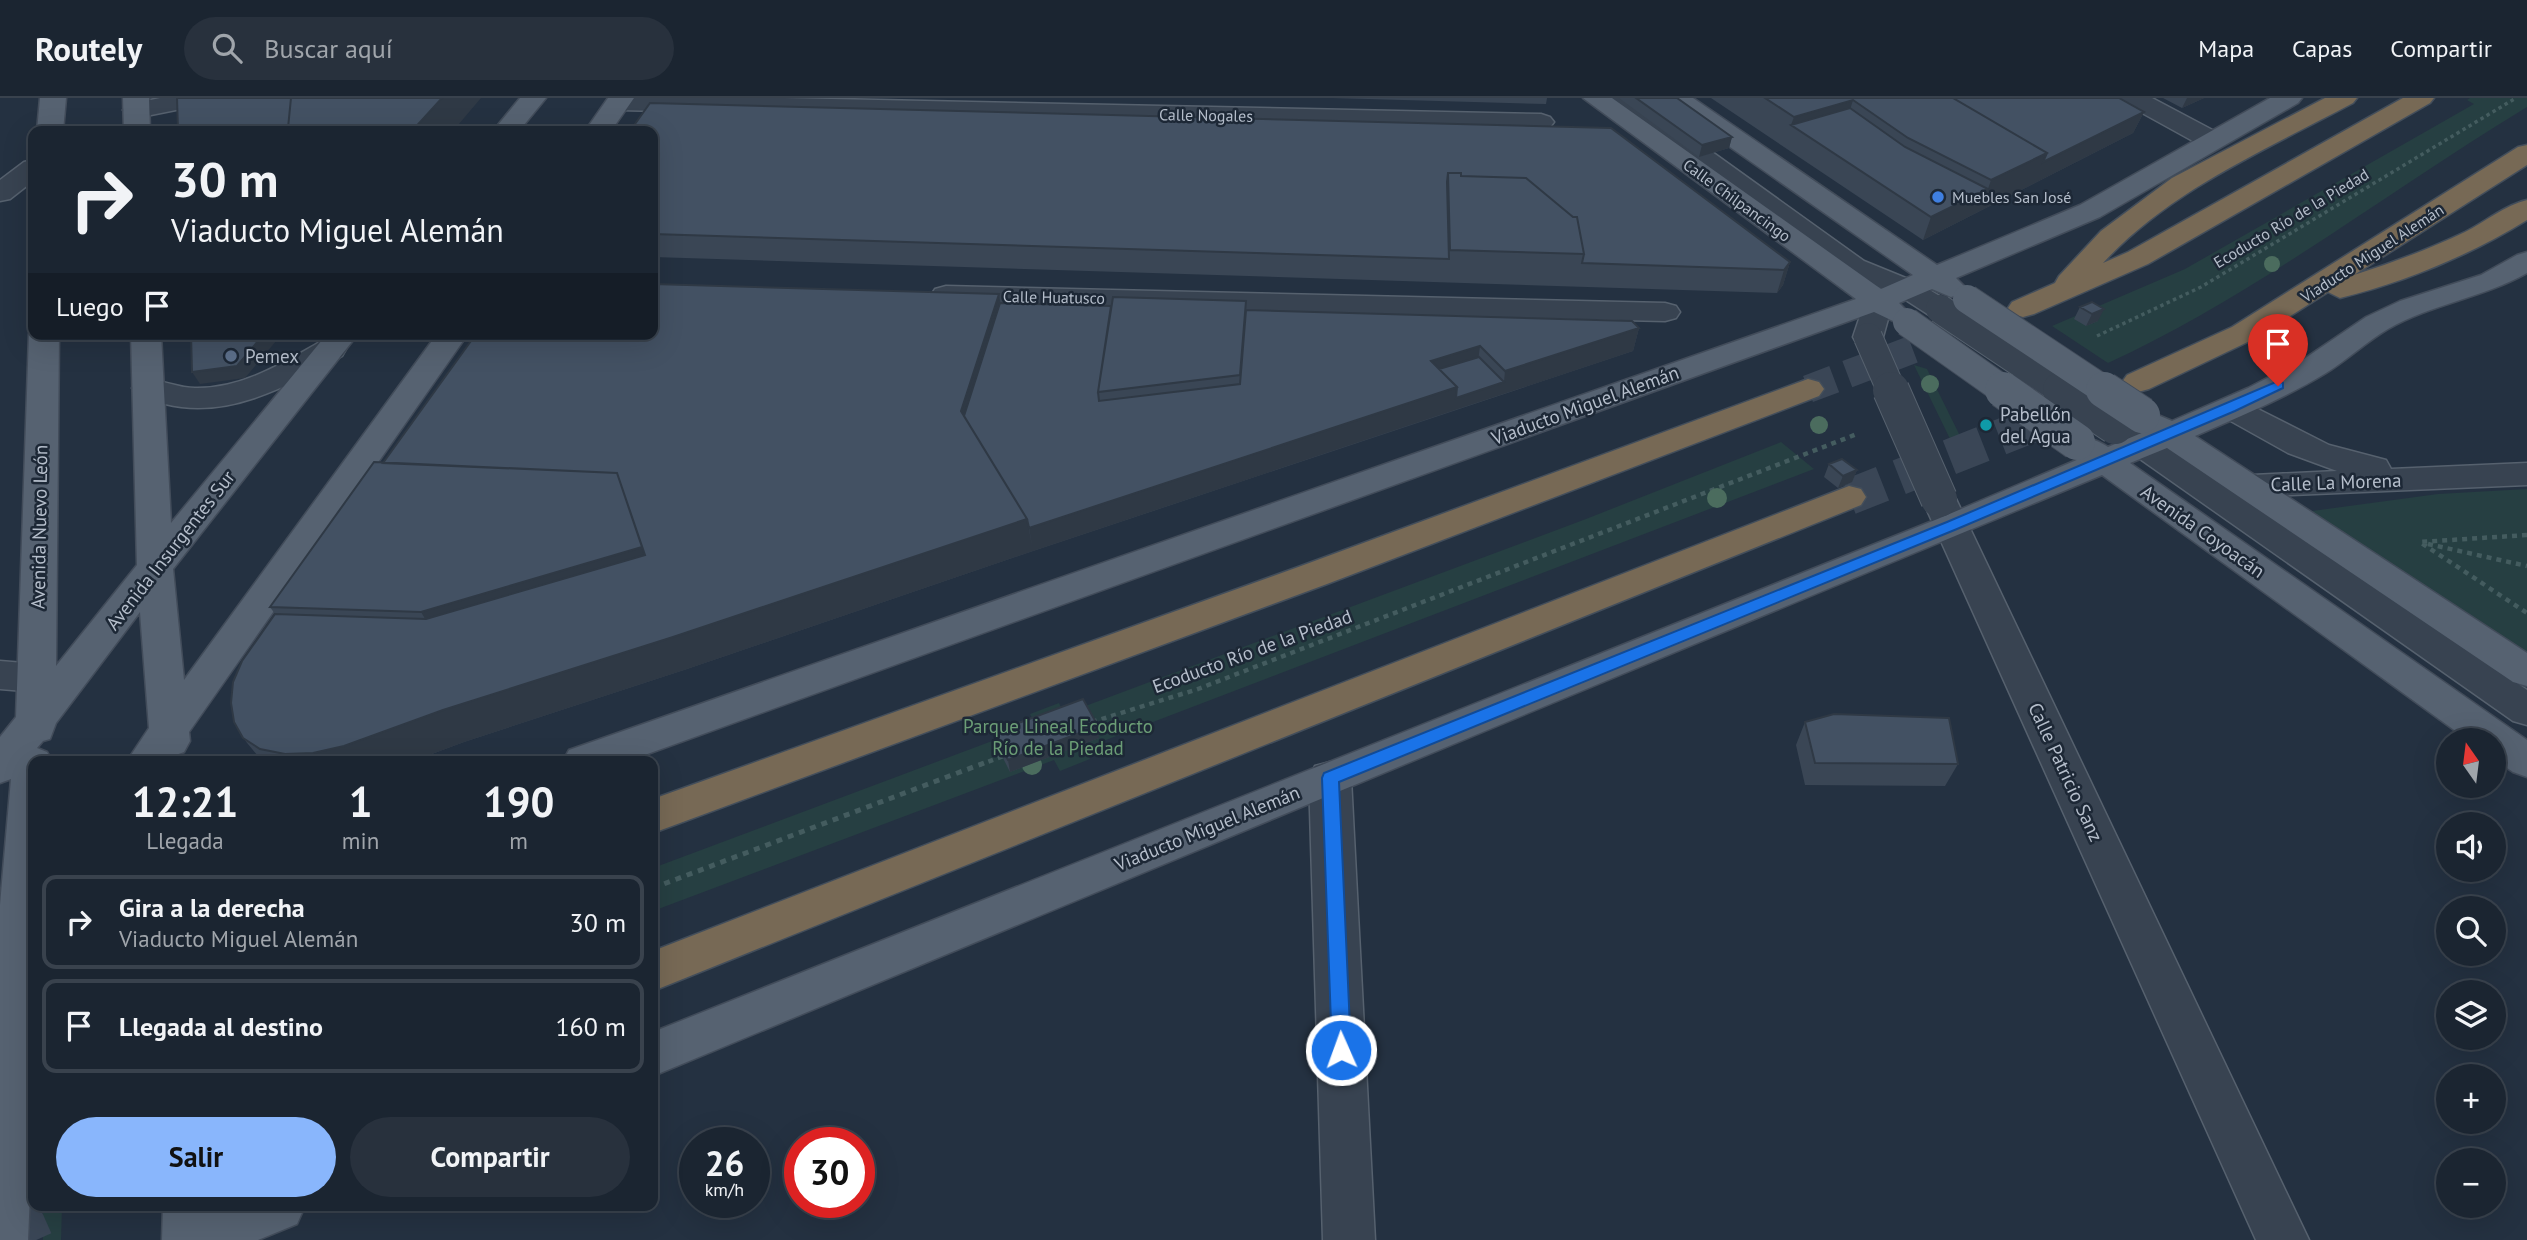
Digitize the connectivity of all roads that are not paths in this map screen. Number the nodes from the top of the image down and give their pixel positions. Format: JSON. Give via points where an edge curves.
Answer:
{"nodes":[{"id":1,"x":53,"y":98,"type":"edge"},
{"id":2,"x":202,"y":98,"type":"edge"},
{"id":3,"x":533,"y":98,"type":"edge"},
{"id":4,"x":1596,"y":98,"type":"edge"},
{"id":5,"x":1621,"y":98,"type":"edge"},
{"id":6,"x":1660,"y":98,"type":"edge"},
{"id":7,"x":1676,"y":98,"type":"edge"},
{"id":8,"x":2133,"y":98,"type":"edge"},
{"id":9,"x":2288,"y":98,"type":"edge"},
{"id":10,"x":2344,"y":98,"type":"edge"},
{"id":11,"x":2421,"y":98,"type":"edge"},
{"id":12,"x":620,"y":100,"type":"edge"},
{"id":13,"x":137,"y":113,"type":"edge"},
{"id":14,"x":1541,"y":122,"type":"dead end"},
{"id":15,"x":50,"y":126,"type":"edge"},
{"id":16,"x":510,"y":126,"type":"edge"},
{"id":17,"x":602,"y":126,"type":"edge"},
{"id":18,"x":2211,"y":140,"type":"junction"},
{"id":19,"x":2527,"y":153,"type":"edge"},
{"id":20,"x":28,"y":172,"type":"edge"},
{"id":21,"x":0,"y":193,"type":"edge"},
{"id":22,"x":2527,"y":208,"type":"edge"},
{"id":23,"x":2527,"y":261,"type":"edge"},
{"id":24,"x":916,"y":294,"type":"edge"},
{"id":25,"x":1938,"y":294,"type":"junction"},
{"id":26,"x":2058,"y":294,"type":"junction"},
{"id":27,"x":1878,"y":301,"type":"junction"},
{"id":28,"x":2294,"y":303,"type":"junction"},
{"id":29,"x":2023,"y":308,"type":"tunnel mouth"},
{"id":30,"x":1665,"y":312,"type":"dead end"},
{"id":31,"x":44,"y":340,"type":"edge"},
{"id":32,"x":146,"y":340,"type":"edge"},
{"id":33,"x":449,"y":340,"type":"edge"},
{"id":34,"x":337,"y":342,"type":"edge"},
{"id":35,"x":2138,"y":382,"type":"dead end"},
{"id":36,"x":148,"y":388,"type":"junction"},
{"id":37,"x":1808,"y":389,"type":"tunnel mouth"},
{"id":38,"x":2231,"y":408,"type":"junction"},
{"id":39,"x":2143,"y":430,"type":"junction"},
{"id":40,"x":2090,"y":451,"type":"junction"},
{"id":41,"x":2527,"y":474,"type":"edge"},
{"id":42,"x":2477,"y":476,"type":"junction"},
{"id":43,"x":2250,"y":486,"type":"junction"},
{"id":44,"x":2206,"y":488,"type":"junction"},
{"id":45,"x":2144,"y":490,"type":"junction"},
{"id":46,"x":1849,"y":498,"type":"tunnel mouth"},
{"id":47,"x":1946,"y":512,"type":"junction"},
{"id":48,"x":155,"y":567,"type":"junction"},
{"id":49,"x":2527,"y":672,"type":"edge"},
{"id":50,"x":18,"y":676,"type":"edge"},
{"id":51,"x":2527,"y":710,"type":"edge"},
{"id":52,"x":37,"y":720,"type":"junction"},
{"id":53,"x":170,"y":745,"type":"edge"},
{"id":54,"x":34,"y":756,"type":"edge"},
{"id":55,"x":154,"y":756,"type":"edge"},
{"id":56,"x":597,"y":756,"type":"edge"},
{"id":57,"x":2527,"y":761,"type":"edge"},
{"id":58,"x":0,"y":767,"type":"edge"},
{"id":59,"x":1330,"y":778,"type":"junction"},
{"id":60,"x":658,"y":814,"type":"edge"},
{"id":61,"x":28,"y":820,"type":"edge"},
{"id":62,"x":17,"y":946,"type":"edge"},
{"id":63,"x":658,"y":969,"type":"edge"},
{"id":64,"x":658,"y":1052,"type":"edge"},
{"id":65,"x":188,"y":1211,"type":"edge"},
{"id":66,"x":267,"y":1211,"type":"edge"},
{"id":67,"x":2,"y":1240,"type":"edge"},
{"id":68,"x":188,"y":1240,"type":"edge"},
{"id":69,"x":196,"y":1240,"type":"edge"},
{"id":70,"x":1349,"y":1240,"type":"edge"},
{"id":71,"x":2283,"y":1240,"type":"edge"}],
"edges":[{"from":1,"to":15,"type":"main road"},
{"from":2,"to":13,"type":"street"},
{"from":3,"to":16,"type":"main road"},
{"from":4,"to":27,"type":"main road","name":"Calle Chilpancingo"},
{"from":5,"to":25,"type":"street","via":[[1854,267]]},
{"from":6,"to":25,"type":"street"},
{"from":7,"to":25,"type":"main road"},
{"from":8,"to":18,"type":"street"},
{"from":9,"to":18,"type":"main road","name":"Viaducto Miguel Alemán"},
{"from":10,"to":26,"type":"highway","via":[[2182,184],[2111,237]]},
{"from":11,"to":26,"type":"highway","via":[[2195,228]]},
{"from":12,"to":14,"type":"street","name":"Calle Nogales"},
{"from":12,"to":17,"type":"main road"},
{"from":18,"to":25,"type":"main road","name":"Viaducto Miguel Alemán"},
{"from":19,"to":28,"type":"highway","name":"Viaducto Miguel Alemán"},
{"from":20,"to":21,"type":"street"},
{"from":22,"to":28,"type":"highway","via":[[2442,255]]},
{"from":23,"to":38,"type":"main road","name":"Viaducto Miguel Alemán","via":[[2491,281],[2377,323],[2315,366]]},
{"from":24,"to":30,"type":"street","name":"Calle Huatusco"},
{"from":25,"to":27,"type":"main road","name":"Viaducto Miguel Alemán"},
{"from":25,"to":39,"type":"street","bridge":true},
{"from":26,"to":29,"type":"highway"},
{"from":27,"to":40,"type":"main road","name":"Avenida Coyoacán","bridge":true},
{"from":27,"to":47,"type":"street","name":"Calle Patricio Sanz","bridge":true,"via":[[1868,337]]},
{"from":27,"to":56,"type":"main road","name":"Viaducto Miguel Alemán"},
{"from":28,"to":35,"type":"highway","name":"Viaducto Miguel Alemán","via":[[2243,333]]},
{"from":31,"to":50,"type":"main road","name":"Avenida Nuevo León"},
{"from":32,"to":36,"type":"main road"},
{"from":33,"to":53,"type":"main road"},
{"from":34,"to":36,"type":"street","via":[[261,387],[233,395],[182,398]]},
{"from":34,"to":48,"type":"main road","name":"Avenida Insurgentes Sur"},
{"from":36,"to":48,"type":"main road"},
{"from":37,"to":60,"type":"highway"},
{"from":38,"to":39,"type":"main road","name":"Viaducto Miguel Alemán"},
{"from":38,"to":42,"type":"street","via":[[2284,439],[2339,461]]},
{"from":39,"to":40,"type":"main road","name":"Viaducto Miguel Alemán"},
{"from":39,"to":43,"type":"main road"},
{"from":39,"to":44,"type":"street"},
{"from":40,"to":45,"type":"main road","name":"Avenida Coyoacán"},
{"from":40,"to":47,"type":"main road","name":"Viaducto Miguel Alemán"},
{"from":41,"to":42,"type":"street","name":"Calle La Morena"},
{"from":42,"to":43,"type":"street","name":"Calle La Morena"},
{"from":43,"to":44,"type":"street","name":"Calle La Morena"},
{"from":43,"to":49,"type":"main road"},
{"from":44,"to":45,"type":"street","name":"Calle La Morena"},
{"from":44,"to":51,"type":"street"},
{"from":45,"to":57,"type":"main road","name":"Avenida Coyoacán"},
{"from":46,"to":63,"type":"highway"},
{"from":47,"to":59,"type":"main road","name":"Viaducto Miguel Alemán"},
{"from":47,"to":71,"type":"street","name":"Calle Patricio Sanz"},
{"from":48,"to":52,"type":"main road","name":"Avenida Insurgentes Sur"},
{"from":48,"to":53,"type":"main road"},
{"from":50,"to":52,"type":"main road","name":"Avenida Nuevo León"},
{"from":52,"to":54,"type":"main road","name":"Avenida Nuevo León"},
{"from":52,"to":58,"type":"main road","name":"Avenida Insurgentes Sur"},
{"from":53,"to":55,"type":"main road"},
{"from":59,"to":64,"type":"main road","name":"Viaducto Miguel Alemán"},
{"from":59,"to":70,"type":"street"},
{"from":61,"to":62,"type":"main road","name":"Avenida Nuevo León"},
{"from":62,"to":67,"type":"main road","name":"Avenida Nuevo León"},
{"from":65,"to":68,"type":"main road"},
{"from":66,"to":69,"type":"main road"}]}
